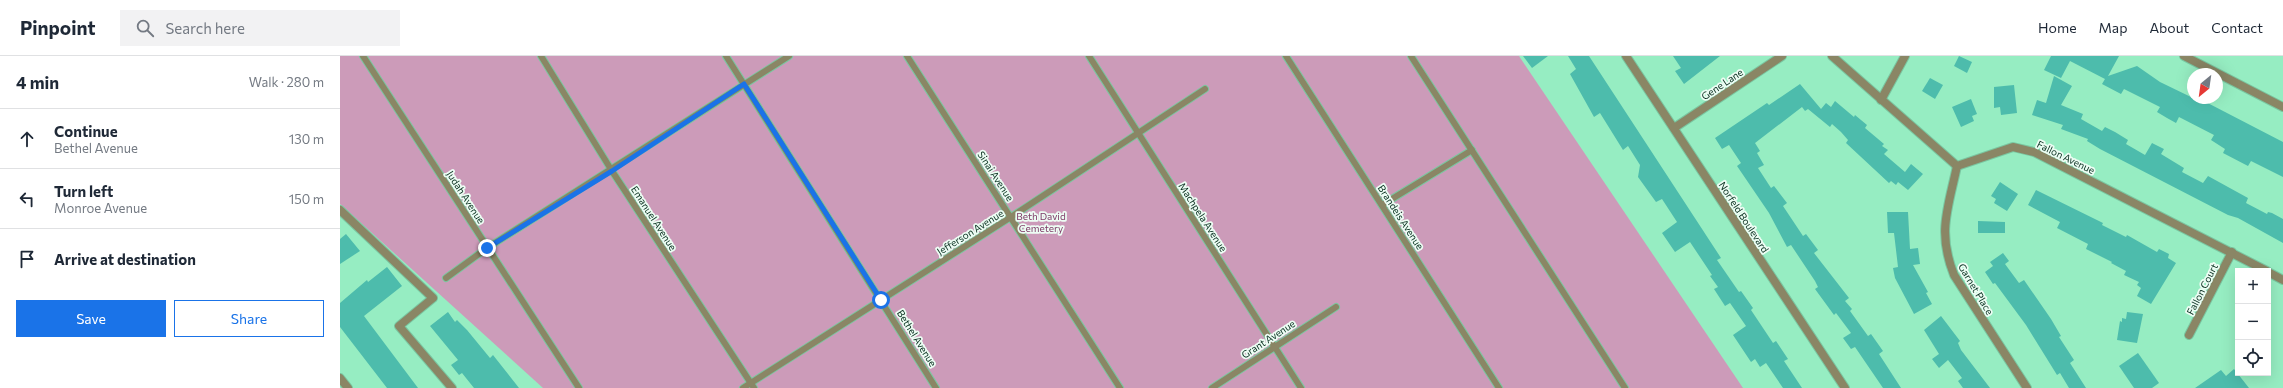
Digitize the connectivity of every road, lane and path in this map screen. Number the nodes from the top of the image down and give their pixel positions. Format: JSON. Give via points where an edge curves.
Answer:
{"nodes":[{"id":1,"x":363,"y":56,"type":"edge"},
{"id":2,"x":541,"y":56,"type":"edge"},
{"id":3,"x":726,"y":56,"type":"edge"},
{"id":4,"x":789,"y":56,"type":"edge"},
{"id":5,"x":907,"y":56,"type":"edge"},
{"id":6,"x":1089,"y":56,"type":"edge"},
{"id":7,"x":1286,"y":56,"type":"edge"},
{"id":8,"x":1411,"y":56,"type":"edge"},
{"id":9,"x":1626,"y":56,"type":"edge"},
{"id":10,"x":1782,"y":56,"type":"edge"},
{"id":11,"x":1832,"y":56,"type":"edge"},
{"id":12,"x":1905,"y":56,"type":"edge"},
{"id":13,"x":2184,"y":56,"type":"edge"},
{"id":14,"x":744,"y":84,"type":"junction"},
{"id":15,"x":1205,"y":89,"type":"dead end"},
{"id":16,"x":1881,"y":100,"type":"junction"},
{"id":17,"x":2283,"y":107,"type":"edge"},
{"id":18,"x":1674,"y":128,"type":"junction"},
{"id":19,"x":1138,"y":132,"type":"junction"},
{"id":20,"x":1472,"y":150,"type":"junction"},
{"id":21,"x":1957,"y":166,"type":"junction"},
{"id":22,"x":612,"y":171,"type":"junction"},
{"id":23,"x":1382,"y":205,"type":"junction"},
{"id":24,"x":340,"y":210,"type":"edge"},
{"id":25,"x":1011,"y":217,"type":"junction"},
{"id":26,"x":487,"y":248,"type":"junction"},
{"id":27,"x":2232,"y":252,"type":"junction"},
{"id":28,"x":2261,"y":268,"type":"edge"},
{"id":29,"x":2271,"y":273,"type":"edge"},
{"id":30,"x":446,"y":278,"type":"dead end"},
{"id":31,"x":2283,"y":280,"type":"edge"},
{"id":32,"x":881,"y":300,"type":"junction"},
{"id":33,"x":1336,"y":308,"type":"dead end"},
{"id":34,"x":2190,"y":335,"type":"dead end"},
{"id":35,"x":1274,"y":346,"type":"junction"},
{"id":36,"x":752,"y":386,"type":"edge"},
{"id":37,"x":452,"y":388,"type":"edge"},
{"id":38,"x":579,"y":388,"type":"edge"},
{"id":39,"x":742,"y":388,"type":"edge"},
{"id":40,"x":936,"y":388,"type":"edge"},
{"id":41,"x":1120,"y":388,"type":"edge"},
{"id":42,"x":1212,"y":388,"type":"edge"},
{"id":43,"x":1301,"y":388,"type":"edge"},
{"id":44,"x":1499,"y":388,"type":"edge"},
{"id":45,"x":1625,"y":388,"type":"edge"},
{"id":46,"x":1845,"y":388,"type":"edge"},
{"id":47,"x":2027,"y":388,"type":"edge"}],
"edges":[{"from":1,"to":26,"type":"lane","name":"Judah Avenue"},
{"from":2,"to":22,"type":"lane","name":"Emanuel Avenue"},
{"from":3,"to":14,"type":"lane","name":"Bethel Avenue"},
{"from":4,"to":14,"type":"lane"},
{"from":5,"to":25,"type":"lane","name":"Sinai Avenue"},
{"from":6,"to":19,"type":"lane","name":"Machpela Avenue"},
{"from":7,"to":23,"type":"lane","name":"Brandeis Avenue"},
{"from":8,"to":20,"type":"lane"},
{"from":9,"to":18,"type":"street","name":"Norfeld Boulevard"},
{"from":10,"to":18,"type":"street","name":"Gene Lane"},
{"from":11,"to":16,"type":"street"},
{"from":12,"to":16,"type":"street"},
{"from":13,"to":17,"type":"street"},
{"from":14,"to":22,"type":"lane"},
{"from":14,"to":32,"type":"lane","name":"Bethel Avenue"},
{"from":15,"to":19,"type":"lane","name":"Jefferson Avenue"},
{"from":16,"to":21,"type":"street"},
{"from":18,"to":46,"type":"street","name":"Norfeld Boulevard"},
{"from":19,"to":25,"type":"lane","name":"Jefferson Avenue"},
{"from":19,"to":35,"type":"lane","name":"Machpela Avenue"},
{"from":20,"to":23,"type":"lane"},
{"from":20,"to":45,"type":"lane"},
{"from":21,"to":27,"type":"street","name":"Fallon Avenue","via":[[2013,147],[2034,152]]},
{"from":21,"to":47,"type":"street","name":"Garnet Place","via":[[1944,228],[1947,256],[1954,275]]},
{"from":22,"to":26,"type":"lane"},
{"from":22,"to":36,"type":"lane","name":"Emanuel Avenue"},
{"from":23,"to":44,"type":"lane","name":"Brandeis Avenue"},
{"from":24,"to":37,"type":"street","via":[[433,298],[399,326]]},
{"from":25,"to":32,"type":"lane","name":"Jefferson Avenue"},
{"from":25,"to":41,"type":"lane","name":"Sinai Avenue"},
{"from":26,"to":30,"type":"lane"},
{"from":26,"to":38,"type":"lane","name":"Judah Avenue"},
{"from":27,"to":28,"type":"street","name":"Fallon Avenue"},
{"from":27,"to":34,"type":"street","name":"Fallon Court"},
{"from":29,"to":31,"type":"street","name":"Fallon Avenue"},
{"from":32,"to":36,"type":"lane","name":"Jefferson Avenue"},
{"from":32,"to":40,"type":"lane","name":"Bethel Avenue"},
{"from":33,"to":35,"type":"lane","name":"Grant Avenue"},
{"from":35,"to":42,"type":"lane","name":"Grant Avenue"},
{"from":35,"to":43,"type":"lane","name":"Machpela Avenue"},
{"from":36,"to":39,"type":"lane","name":"Jefferson Avenue"}]}
